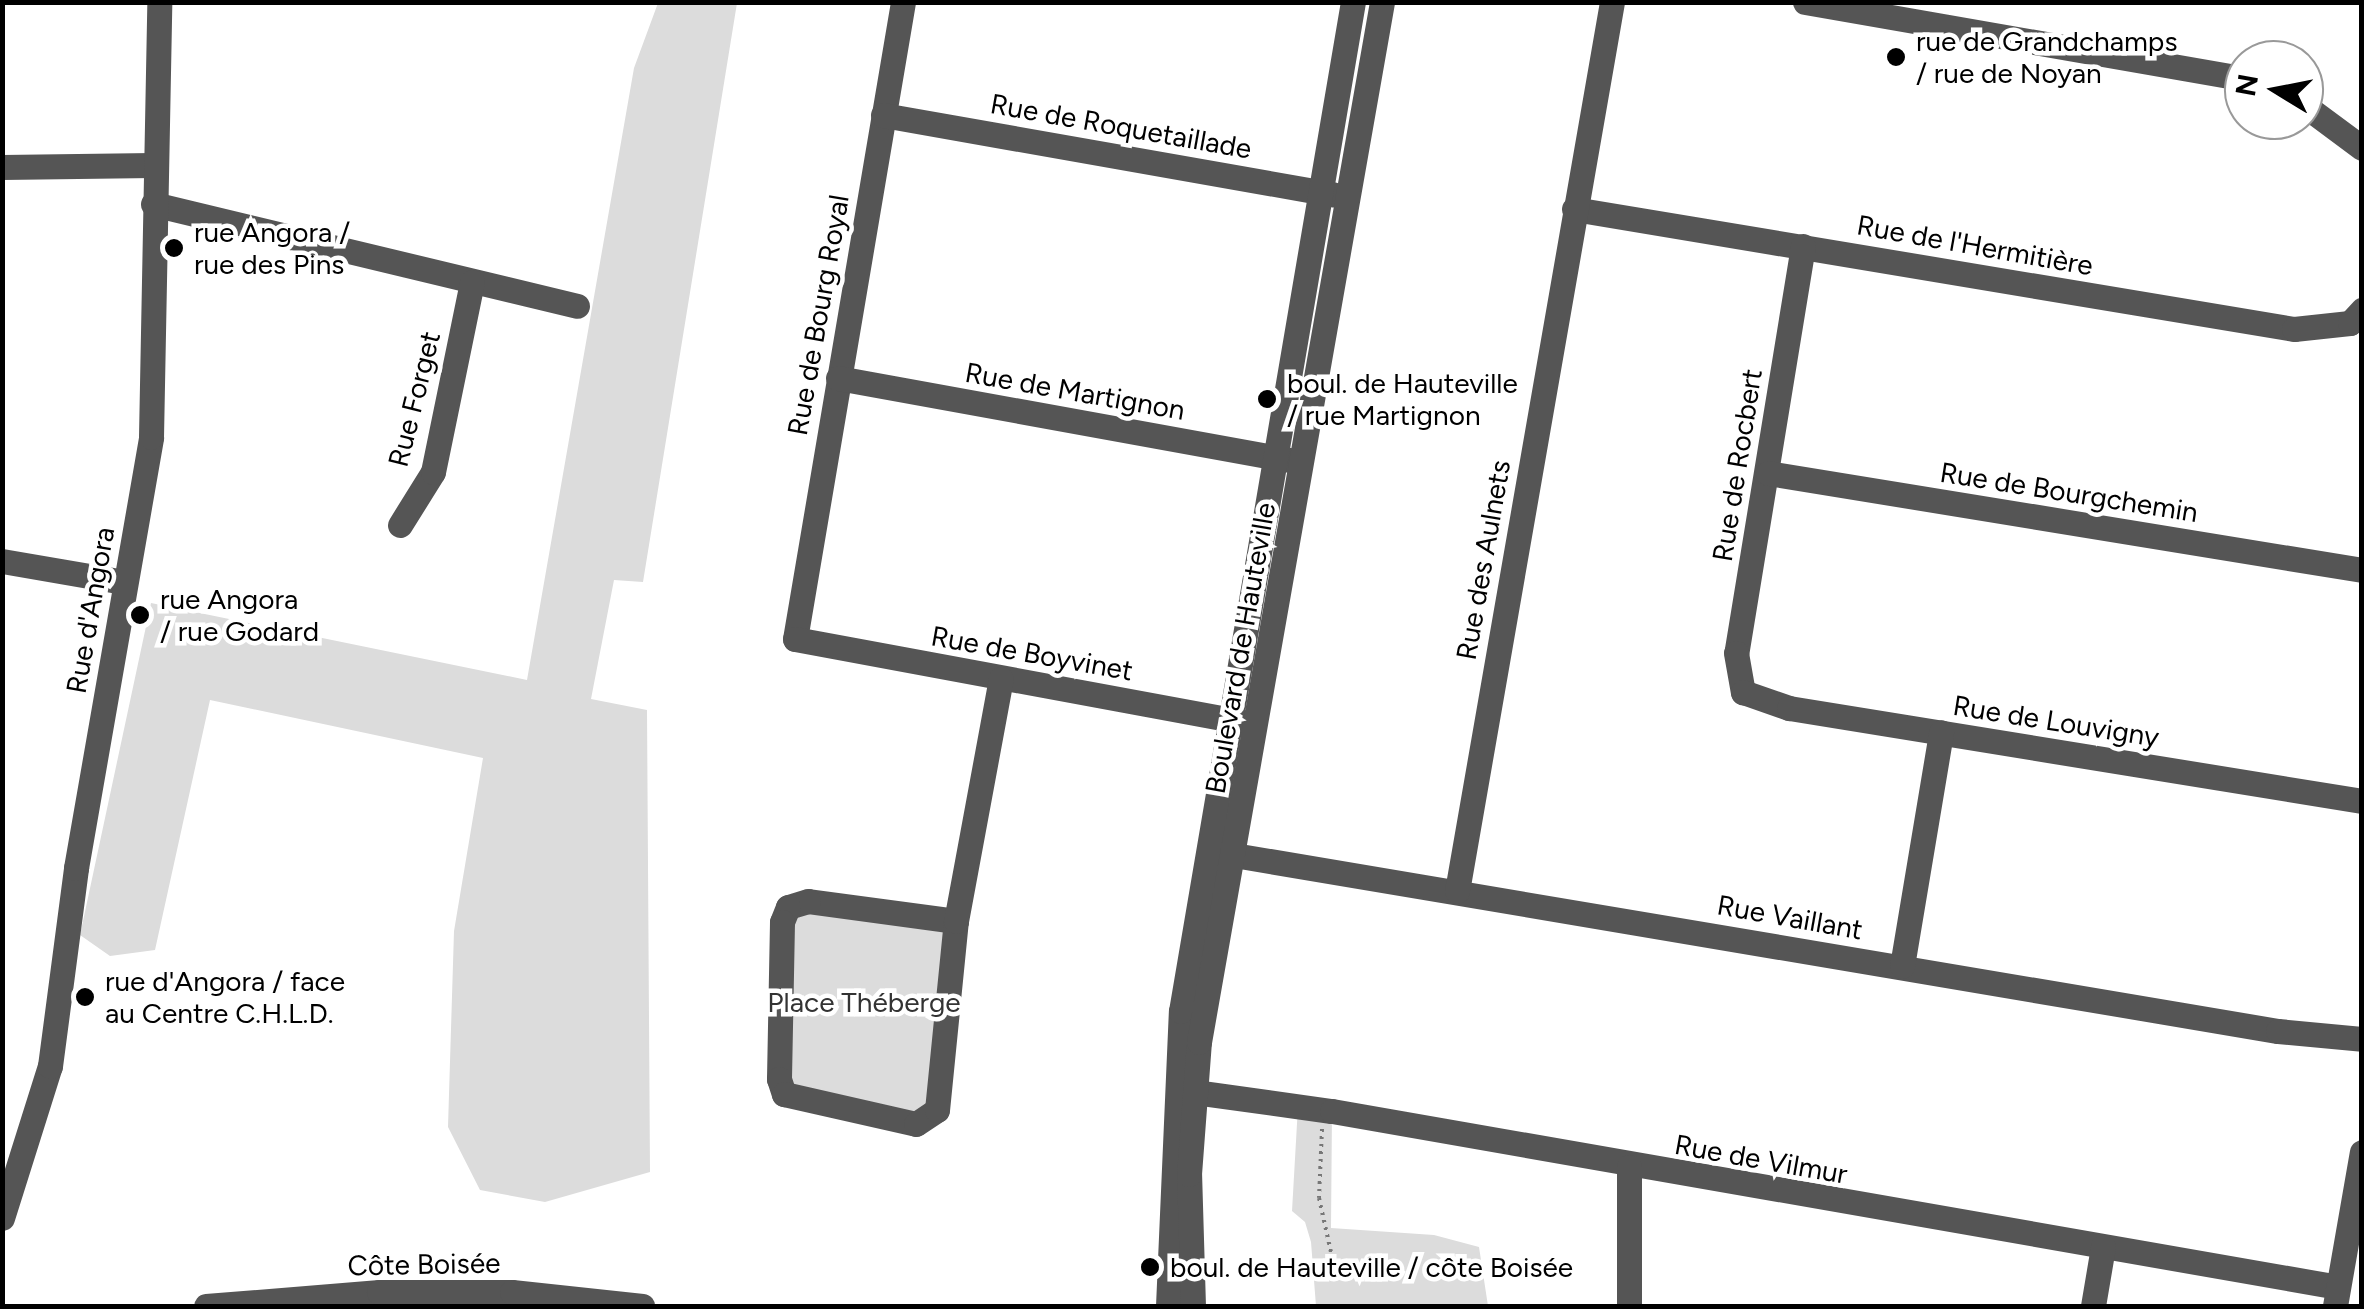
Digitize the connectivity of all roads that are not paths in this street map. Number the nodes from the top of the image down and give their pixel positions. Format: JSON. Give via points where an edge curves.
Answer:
{"nodes":[{"id":1,"x":159,"y":2,"type":"edge"},
{"id":2,"x":904,"y":2,"type":"edge"},
{"id":3,"x":1354,"y":2,"type":"edge"},
{"id":4,"x":1382,"y":2,"type":"edge"},
{"id":5,"x":1612,"y":2,"type":"edge"},
{"id":6,"x":1805,"y":2,"type":"edge"},
{"id":7,"x":1945,"y":14,"type":"edge"},
{"id":8,"x":2224,"y":75,"type":"edge"},
{"id":9,"x":882,"y":116,"type":"junction"},
{"id":10,"x":2324,"y":120,"type":"edge"},
{"id":11,"x":2362,"y":148,"type":"edge"},
{"id":12,"x":153,"y":165,"type":"junction"},
{"id":13,"x":2,"y":168,"type":"edge"},
{"id":14,"x":1321,"y":192,"type":"junction"},
{"id":15,"x":1348,"y":197,"type":"junction"},
{"id":16,"x":153,"y":204,"type":"junction"},
{"id":17,"x":1574,"y":209,"type":"junction"},
{"id":18,"x":1803,"y":246,"type":"junction"},
{"id":19,"x":472,"y":282,"type":"junction"},
{"id":20,"x":577,"y":306,"type":"dead end"},
{"id":21,"x":2362,"y":310,"type":"edge"},
{"id":22,"x":838,"y":378,"type":"junction"},
{"id":23,"x":1276,"y":457,"type":"junction"},
{"id":24,"x":1302,"y":462,"type":"junction"},
{"id":25,"x":1768,"y":473,"type":"junction"},
{"id":26,"x":400,"y":525,"type":"dead end"},
{"id":27,"x":2,"y":561,"type":"edge"},
{"id":28,"x":2362,"y":570,"type":"edge"},
{"id":29,"x":123,"y":582,"type":"junction"},
{"id":30,"x":796,"y":638,"type":"joint"},
{"id":31,"x":1001,"y":679,"type":"junction"},
{"id":32,"x":1743,"y":692,"type":"joint"},
{"id":33,"x":1232,"y":720,"type":"junction"},
{"id":34,"x":1258,"y":725,"type":"junction"},
{"id":35,"x":1941,"y":732,"type":"junction"},
{"id":36,"x":2362,"y":801,"type":"edge"},
{"id":37,"x":1222,"y":853,"type":"junction"},
{"id":38,"x":1457,"y":891,"type":"junction"},
{"id":39,"x":956,"y":922,"type":"junction"},
{"id":40,"x":1902,"y":966,"type":"junction"},
{"id":41,"x":2362,"y":1038,"type":"edge"},
{"id":42,"x":1184,"y":1091,"type":"junction"},
{"id":43,"x":2362,"y":1152,"type":"edge"},
{"id":44,"x":1628,"y":1167,"type":"junction"},
{"id":45,"x":2,"y":1218,"type":"edge"},
{"id":46,"x":2103,"y":1247,"type":"junction"},
{"id":47,"x":2336,"y":1297,"type":"edge"},
{"id":48,"x":206,"y":1306,"type":"edge"},
{"id":49,"x":642,"y":1306,"type":"edge"},
{"id":50,"x":1168,"y":1306,"type":"edge"},
{"id":51,"x":1193,"y":1306,"type":"edge"},
{"id":52,"x":1628,"y":1306,"type":"edge"},
{"id":53,"x":2093,"y":1306,"type":"edge"}],
"edges":[{"from":1,"to":12,"type":"street","name":"Rue d'Angora"},
{"from":2,"to":9,"type":"street","name":"Rue de Bourg Royal"},
{"from":3,"to":14,"type":"street","name":"Boulevard de Hauteville"},
{"from":4,"to":15,"type":"street","name":"Boulevard de Hauteville"},
{"from":5,"to":17,"type":"street","name":"Rue des Aulnets"},
{"from":6,"to":7,"type":"street"},
{"from":7,"to":8,"type":"street"},
{"from":9,"to":14,"type":"street","name":"Rue de Roquetaillade"},
{"from":9,"to":22,"type":"street","name":"Rue de Bourg Royal"},
{"from":10,"to":11,"type":"street"},
{"from":12,"to":13,"type":"street"},
{"from":12,"to":16,"type":"street","name":"Rue d'Angora"},
{"from":14,"to":15,"type":"street","name":"Rue de Roquetaillade"},
{"from":14,"to":23,"type":"street","name":"Boulevard de Hauteville"},
{"from":15,"to":24,"type":"street","name":"Boulevard de Hauteville"},
{"from":16,"to":19,"type":"street"},
{"from":16,"to":29,"type":"street","name":"Rue d'Angora","via":[[151,438]]},
{"from":17,"to":18,"type":"street","name":"Rue de l'Hermitière"},
{"from":17,"to":38,"type":"street","name":"Rue des Aulnets"},
{"from":18,"to":21,"type":"street","name":"Rue de l'Hermitière","via":[[2294,329],[2350,323]]},
{"from":18,"to":25,"type":"street","name":"Rue de Rocbert"},
{"from":19,"to":20,"type":"street"},
{"from":19,"to":26,"type":"street","name":"Rue Forget","via":[[433,472]]},
{"from":22,"to":23,"type":"street","name":"Rue de Martignon"},
{"from":22,"to":30,"type":"street","name":"Rue de Bourg Royal"},
{"from":23,"to":24,"type":"street","name":"Rue de Martignon"},
{"from":23,"to":33,"type":"street","name":"Boulevard de Hauteville"},
{"from":24,"to":34,"type":"street","name":"Boulevard de Hauteville"},
{"from":25,"to":28,"type":"street","name":"Rue de Bourgchemin"},
{"from":25,"to":32,"type":"street","name":"Rue de Rocbert","via":[[1736,652]]},
{"from":27,"to":29,"type":"street"},
{"from":29,"to":45,"type":"street","name":"Rue d'Angora","via":[[50,1066]]},
{"from":30,"to":31,"type":"street","name":"Rue de Boyvinet"},
{"from":31,"to":33,"type":"street","name":"Rue de Boyvinet"},
{"from":31,"to":39,"type":"street"},
{"from":32,"to":35,"type":"street","name":"Rue de Louvigny","via":[[1789,708]]},
{"from":33,"to":34,"type":"street","name":"Rue de Boyvinet"},
{"from":33,"to":37,"type":"street","name":"Boulevard de Hauteville"},
{"from":34,"to":37,"type":"street","name":"Boulevard de Hauteville"},
{"from":35,"to":36,"type":"street","name":"Rue de Louvigny"},
{"from":35,"to":40,"type":"street"},
{"from":37,"to":38,"type":"street","name":"Rue Vaillant"},
{"from":37,"to":42,"type":"street","name":"Boulevard de Hauteville"},
{"from":38,"to":40,"type":"street","name":"Rue Vaillant"},
{"from":39,"to":39,"type":"street","via":[[938,1110],[929,1121],[916,1124],[784,1094],[781,981],[788,906],[808,900]]},
{"from":40,"to":41,"type":"street","name":"Rue Vaillant","via":[[2278,1031]]},
{"from":42,"to":44,"type":"street","name":"Rue de Vilmur"},
{"from":42,"to":50,"type":"street","name":"Boulevard de Hauteville"},
{"from":42,"to":51,"type":"street","name":"Boulevard de Hauteville"},
{"from":43,"to":47,"type":"street"},
{"from":44,"to":46,"type":"street","name":"Rue de Vilmur"},
{"from":44,"to":52,"type":"street"},
{"from":46,"to":47,"type":"street","name":"Rue de Vilmur"},
{"from":46,"to":53,"type":"street"},
{"from":48,"to":49,"type":"street","name":"Côte Boisée","via":[[379,1292],[512,1292]]}]}
